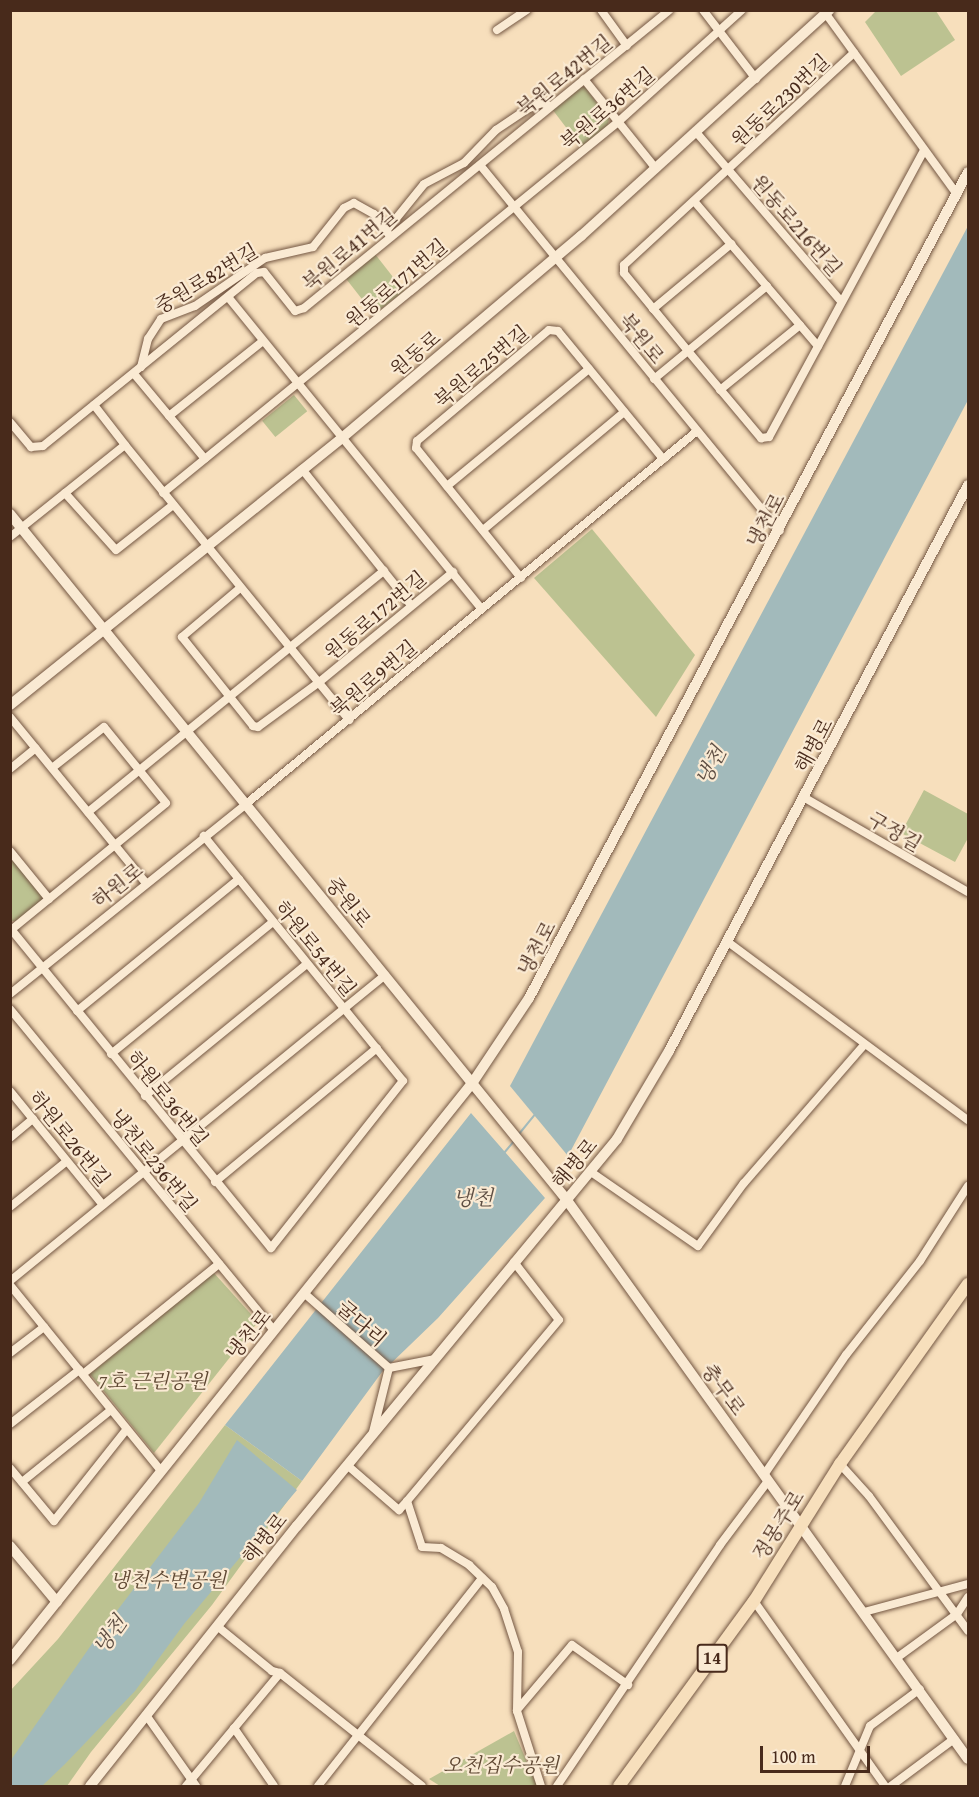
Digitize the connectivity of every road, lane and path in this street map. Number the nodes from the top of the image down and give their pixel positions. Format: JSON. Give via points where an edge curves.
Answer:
{"nodes":[{"id":1,"x":526,"y":10,"type":"edge"},
{"id":2,"x":601,"y":10,"type":"edge"},
{"id":3,"x":669,"y":10,"type":"edge"},
{"id":4,"x":703,"y":10,"type":"edge"},
{"id":5,"x":742,"y":10,"type":"edge"},
{"id":6,"x":827,"y":12,"type":"edge"},
{"id":7,"x":497,"y":30,"type":"dead end"},
{"id":8,"x":720,"y":32,"type":"junction"},
{"id":9,"x":627,"y":46,"type":"junction"},
{"id":10,"x":854,"y":53,"type":"junction"},
{"id":11,"x":584,"y":79,"type":"junction"},
{"id":12,"x":756,"y":79,"type":"junction"},
{"id":13,"x":550,"y":106,"type":"junction"},
{"id":14,"x":618,"y":122,"type":"junction"},
{"id":15,"x":696,"y":132,"type":"junction"},
{"id":16,"x":924,"y":150,"type":"junction"},
{"id":17,"x":480,"y":165,"type":"junction"},
{"id":18,"x":656,"y":169,"type":"junction"},
{"id":19,"x":728,"y":171,"type":"junction"},
{"id":20,"x":969,"y":172,"type":"edge"},
{"id":21,"x":957,"y":194,"type":"junction"},
{"id":22,"x":694,"y":201,"type":"junction"},
{"id":23,"x":514,"y":207,"type":"junction"},
{"id":24,"x":387,"y":233,"type":"junction"},
{"id":25,"x":731,"y":244,"type":"junction"},
{"id":26,"x":556,"y":258,"type":"junction"},
{"id":27,"x":767,"y":286,"type":"junction"},
{"id":28,"x":228,"y":297,"type":"junction"},
{"id":29,"x":841,"y":301,"type":"junction"},
{"id":30,"x":653,"y":309,"type":"junction"},
{"id":31,"x":800,"y":325,"type":"junction"},
{"id":32,"x":263,"y":341,"type":"junction"},
{"id":33,"x":818,"y":346,"type":"junction"},
{"id":34,"x":688,"y":351,"type":"junction"},
{"id":35,"x":141,"y":367,"type":"junction"},
{"id":36,"x":589,"y":369,"type":"junction"},
{"id":37,"x":135,"y":375,"type":"junction"},
{"id":38,"x":654,"y":379,"type":"junction"},
{"id":39,"x":299,"y":384,"type":"junction"},
{"id":40,"x":720,"y":390,"type":"junction"},
{"id":41,"x":94,"y":405,"type":"junction"},
{"id":42,"x":624,"y":412,"type":"junction"},
{"id":43,"x":169,"y":416,"type":"junction"},
{"id":44,"x":10,"y":422,"type":"edge"},
{"id":45,"x":697,"y":431,"type":"junction"},
{"id":46,"x":343,"y":437,"type":"junction"},
{"id":47,"x":124,"y":445,"type":"junction"},
{"id":48,"x":205,"y":459,"type":"junction"},
{"id":49,"x":663,"y":459,"type":"junction"},
{"id":50,"x":302,"y":469,"type":"junction"},
{"id":51,"x":969,"y":485,"type":"edge"},
{"id":52,"x":447,"y":486,"type":"junction"},
{"id":53,"x":65,"y":492,"type":"junction"},
{"id":54,"x":163,"y":493,"type":"junction"},
{"id":55,"x":173,"y":505,"type":"junction"},
{"id":56,"x":10,"y":514,"type":"edge"},
{"id":57,"x":22,"y":528,"type":"junction"},
{"id":58,"x":483,"y":530,"type":"junction"},
{"id":59,"x":780,"y":531,"type":"junction"},
{"id":60,"x":10,"y":537,"type":"edge"},
{"id":61,"x":207,"y":548,"type":"junction"},
{"id":62,"x":384,"y":571,"type":"junction"},
{"id":63,"x":453,"y":572,"type":"junction"},
{"id":64,"x":521,"y":578,"type":"junction"},
{"id":65,"x":240,"y":588,"type":"junction"},
{"id":66,"x":411,"y":605,"type":"junction"},
{"id":67,"x":482,"y":609,"type":"junction"},
{"id":68,"x":104,"y":629,"type":"junction"},
{"id":69,"x":290,"y":648,"type":"junction"},
{"id":70,"x":318,"y":683,"type":"junction"},
{"id":71,"x":229,"y":698,"type":"junction"},
{"id":72,"x":10,"y":705,"type":"edge"},
{"id":73,"x":10,"y":717,"type":"edge"},
{"id":74,"x":349,"y":720,"type":"junction"},
{"id":75,"x":187,"y":732,"type":"junction"},
{"id":76,"x":36,"y":748,"type":"junction"},
{"id":77,"x":52,"y":768,"type":"junction"},
{"id":78,"x":10,"y":769,"type":"edge"},
{"id":79,"x":139,"y":770,"type":"junction"},
{"id":80,"x":805,"y":798,"type":"junction"},
{"id":81,"x":246,"y":804,"type":"junction"},
{"id":82,"x":88,"y":812,"type":"junction"},
{"id":83,"x":204,"y":836,"type":"junction"},
{"id":84,"x":115,"y":845,"type":"junction"},
{"id":85,"x":10,"y":851,"type":"edge"},
{"id":86,"x":239,"y":879,"type":"junction"},
{"id":87,"x":146,"y":883,"type":"junction"},
{"id":88,"x":969,"y":892,"type":"edge"},
{"id":89,"x":49,"y":899,"type":"junction"},
{"id":90,"x":273,"y":922,"type":"junction"},
{"id":91,"x":11,"y":929,"type":"edge"},
{"id":92,"x":728,"y":942,"type":"junction"},
{"id":93,"x":307,"y":964,"type":"junction"},
{"id":94,"x":42,"y":968,"type":"junction"},
{"id":95,"x":385,"y":975,"type":"junction"},
{"id":96,"x":10,"y":994,"type":"edge"},
{"id":97,"x":10,"y":1009,"type":"edge"},
{"id":98,"x":344,"y":1009,"type":"junction"},
{"id":99,"x":77,"y":1011,"type":"junction"},
{"id":100,"x":864,"y":1045,"type":"junction"},
{"id":101,"x":376,"y":1048,"type":"junction"},
{"id":102,"x":111,"y":1054,"type":"junction"},
{"id":103,"x":473,"y":1082,"type":"junction"},
{"id":104,"x":10,"y":1091,"type":"edge"},
{"id":105,"x":145,"y":1096,"type":"junction"},
{"id":106,"x":33,"y":1119,"type":"junction"},
{"id":107,"x":969,"y":1120,"type":"edge"},
{"id":108,"x":10,"y":1138,"type":"edge"},
{"id":109,"x":182,"y":1141,"type":"junction"},
{"id":110,"x":67,"y":1161,"type":"junction"},
{"id":111,"x":591,"y":1172,"type":"junction"},
{"id":112,"x":143,"y":1173,"type":"junction"},
{"id":113,"x":215,"y":1182,"type":"junction"},
{"id":114,"x":555,"y":1185,"type":"joint"},
{"id":115,"x":969,"y":1186,"type":"edge"},
{"id":116,"x":566,"y":1199,"type":"junction"},
{"id":117,"x":103,"y":1205,"type":"junction"},
{"id":118,"x":10,"y":1207,"type":"edge"},
{"id":119,"x":270,"y":1248,"type":"joint"},
{"id":120,"x":514,"y":1262,"type":"junction"},
{"id":121,"x":219,"y":1264,"type":"junction"},
{"id":122,"x":10,"y":1281,"type":"edge"},
{"id":123,"x":10,"y":1286,"type":"edge"},
{"id":124,"x":968,"y":1287,"type":"edge"},
{"id":125,"x":304,"y":1293,"type":"junction"},
{"id":126,"x":44,"y":1327,"type":"junction"},
{"id":127,"x":274,"y":1330,"type":"junction"},
{"id":128,"x":10,"y":1353,"type":"edge"},
{"id":129,"x":435,"y":1359,"type":"junction"},
{"id":130,"x":388,"y":1368,"type":"junction"},
{"id":131,"x":81,"y":1372,"type":"junction"},
{"id":132,"x":111,"y":1410,"type":"junction"},
{"id":133,"x":10,"y":1424,"type":"edge"},
{"id":134,"x":127,"y":1429,"type":"junction"},
{"id":135,"x":373,"y":1434,"type":"junction"},
{"id":136,"x":840,"y":1464,"type":"junction"},
{"id":137,"x":347,"y":1465,"type":"junction"},
{"id":138,"x":10,"y":1468,"type":"edge"},
{"id":139,"x":161,"y":1472,"type":"junction"},
{"id":140,"x":766,"y":1478,"type":"junction"},
{"id":141,"x":22,"y":1482,"type":"junction"},
{"id":142,"x":407,"y":1501,"type":"junction"},
{"id":143,"x":800,"y":1525,"type":"junction"},
{"id":144,"x":10,"y":1546,"type":"edge"},
{"id":145,"x":482,"y":1578,"type":"junction"},
{"id":146,"x":969,"y":1584,"type":"edge"},
{"id":147,"x":940,"y":1592,"type":"junction"},
{"id":148,"x":969,"y":1597,"type":"edge"},
{"id":149,"x":754,"y":1600,"type":"junction"},
{"id":150,"x":57,"y":1602,"type":"junction"},
{"id":151,"x":864,"y":1612,"type":"junction"},
{"id":152,"x":957,"y":1614,"type":"junction"},
{"id":153,"x":217,"y":1626,"type":"junction"},
{"id":154,"x":969,"y":1631,"type":"edge"},
{"id":155,"x":898,"y":1657,"type":"junction"},
{"id":156,"x":10,"y":1660,"type":"edge"},
{"id":157,"x":280,"y":1673,"type":"junction"},
{"id":158,"x":627,"y":1685,"type":"junction"},
{"id":159,"x":920,"y":1689,"type":"junction"},
{"id":160,"x":517,"y":1711,"type":"junction"},
{"id":161,"x":146,"y":1715,"type":"junction"},
{"id":162,"x":234,"y":1728,"type":"junction"},
{"id":163,"x":359,"y":1736,"type":"junction"},
{"id":164,"x":954,"y":1739,"type":"junction"},
{"id":165,"x":860,"y":1753,"type":"junction"},
{"id":166,"x":969,"y":1759,"type":"edge"},
{"id":167,"x":191,"y":1784,"type":"edge"},
{"id":168,"x":90,"y":1786,"type":"edge"},
{"id":169,"x":274,"y":1786,"type":"edge"},
{"id":170,"x":318,"y":1786,"type":"edge"},
{"id":171,"x":422,"y":1786,"type":"edge"},
{"id":172,"x":542,"y":1786,"type":"edge"},
{"id":173,"x":557,"y":1786,"type":"edge"},
{"id":174,"x":620,"y":1786,"type":"edge"},
{"id":175,"x":845,"y":1786,"type":"edge"},
{"id":176,"x":885,"y":1786,"type":"edge"},
{"id":177,"x":891,"y":1786,"type":"edge"}],
"edges":[{"from":1,"to":7,"type":"street"},
{"from":2,"to":9,"type":"street"},
{"from":3,"to":9,"type":"street","name":"북원로42번길"},
{"from":4,"to":8,"type":"street"},
{"from":5,"to":8,"type":"street","name":"북원로36번길"},
{"from":6,"to":10,"type":"street","name":"원동로230번길"},
{"from":6,"to":12,"type":"street","name":"원동로"},
{"from":8,"to":12,"type":"street"},
{"from":8,"to":14,"type":"street","name":"북원로36번길"},
{"from":9,"to":11,"type":"street","name":"북원로42번길"},
{"from":10,"to":16,"type":"street","name":"원동로230번길"},
{"from":10,"to":19,"type":"street","name":"원동로230번길"},
{"from":11,"to":13,"type":"street","name":"북원로42번길"},
{"from":11,"to":14,"type":"street"},
{"from":12,"to":15,"type":"street","name":"원동로"},
{"from":13,"to":17,"type":"street","name":"북원로42번길"},
{"from":13,"to":24,"type":"street","via":[[542,103],[527,108],[496,130],[464,163],[424,184]]},
{"from":14,"to":18,"type":"street"},
{"from":14,"to":23,"type":"street","name":"북원로36번길"},
{"from":15,"to":18,"type":"street","name":"원동로"},
{"from":15,"to":19,"type":"street","name":"원동로216번길"},
{"from":16,"to":21,"type":"street","name":"원동로230번길"},
{"from":16,"to":29,"type":"street"},
{"from":17,"to":23,"type":"street","name":"북원로"},
{"from":17,"to":24,"type":"street","name":"북원로41번길"},
{"from":18,"to":26,"type":"street","name":"원동로"},
{"from":19,"to":22,"type":"street","name":"원동로216번길"},
{"from":19,"to":29,"type":"street","name":"원동로216번길"},
{"from":20,"to":21,"type":"street","name":"냉천로"},
{"from":21,"to":59,"type":"street","name":"냉천로"},
{"from":22,"to":25,"type":"street"},
{"from":22,"to":30,"type":"street","name":"원동로216번길","via":[[624,265],[624,273]]},
{"from":23,"to":26,"type":"street","name":"북원로"},
{"from":23,"to":39,"type":"street","name":"원동로171번길"},
{"from":24,"to":28,"type":"street","name":"북원로41번길","via":[[299,310],[260,271]]},
{"from":24,"to":35,"type":"street","name":"중원로82번길","via":[[366,208],[354,202],[344,208],[313,247],[265,258],[195,306],[161,320],[148,339]]},
{"from":25,"to":27,"type":"street"},
{"from":25,"to":30,"type":"street"},
{"from":26,"to":38,"type":"street","name":"북원로"},
{"from":26,"to":46,"type":"street","name":"원동로"},
{"from":27,"to":31,"type":"street"},
{"from":27,"to":34,"type":"street"},
{"from":28,"to":32,"type":"street"},
{"from":28,"to":35,"type":"street","name":"북원로41번길"},
{"from":29,"to":33,"type":"street","name":"원동로216번길"},
{"from":30,"to":34,"type":"street","name":"원동로216번길"},
{"from":31,"to":33,"type":"street"},
{"from":31,"to":40,"type":"street"},
{"from":32,"to":39,"type":"street"},
{"from":32,"to":43,"type":"street"},
{"from":33,"to":40,"type":"street","name":"원동로216번길","via":[[769,437],[761,438]]},
{"from":34,"to":38,"type":"street"},
{"from":34,"to":40,"type":"street","name":"원동로216번길"},
{"from":35,"to":37,"type":"street","name":"북원로41번길"},
{"from":36,"to":42,"type":"street","name":"북원로25번길"},
{"from":36,"to":52,"type":"street"},
{"from":36,"to":52,"type":"street","name":"북원로25번길","via":[[558,331],[549,330],[417,441],[416,448]]},
{"from":37,"to":41,"type":"street","name":"북원로41번길"},
{"from":37,"to":43,"type":"street"},
{"from":38,"to":45,"type":"street","name":"북원로"},
{"from":39,"to":46,"type":"street"},
{"from":39,"to":48,"type":"street","name":"원동로171번길"},
{"from":41,"to":44,"type":"street","name":"북원로41번길","via":[[37,449]]},
{"from":41,"to":47,"type":"street"},
{"from":42,"to":49,"type":"street","name":"북원로25번길"},
{"from":42,"to":58,"type":"street"},
{"from":43,"to":48,"type":"street"},
{"from":45,"to":49,"type":"street","name":"북원로9번길"},
{"from":45,"to":59,"type":"street","name":"북원로"},
{"from":46,"to":50,"type":"street","name":"원동로"},
{"from":46,"to":63,"type":"street","name":"원동로172번길"},
{"from":47,"to":53,"type":"street"},
{"from":47,"to":54,"type":"street"},
{"from":48,"to":54,"type":"street","name":"원동로171번길"},
{"from":49,"to":64,"type":"street","name":"북원로9번길"},
{"from":50,"to":61,"type":"street","name":"원동로"},
{"from":50,"to":62,"type":"street"},
{"from":51,"to":80,"type":"street","name":"해병로"},
{"from":52,"to":58,"type":"street"},
{"from":53,"to":55,"type":"street","via":[[116,550]]},
{"from":53,"to":57,"type":"street"},
{"from":54,"to":55,"type":"street"},
{"from":55,"to":61,"type":"street"},
{"from":56,"to":57,"type":"street","name":"중원로"},
{"from":57,"to":60,"type":"street"},
{"from":57,"to":68,"type":"street","name":"중원로"},
{"from":58,"to":64,"type":"street"},
{"from":59,"to":103,"type":"street","name":"냉천로","via":[[521,1012]]},
{"from":61,"to":65,"type":"street"},
{"from":61,"to":68,"type":"street","name":"원동로"},
{"from":62,"to":66,"type":"street"},
{"from":62,"to":69,"type":"street"},
{"from":63,"to":66,"type":"street","name":"원동로172번길"},
{"from":63,"to":67,"type":"street","name":"원동로172번길"},
{"from":64,"to":67,"type":"street","name":"북원로9번길"},
{"from":65,"to":69,"type":"street"},
{"from":65,"to":71,"type":"street","via":[[182,637]]},
{"from":66,"to":70,"type":"street","name":"원동로172번길"},
{"from":67,"to":74,"type":"street","name":"북원로9번길"},
{"from":68,"to":72,"type":"street","name":"원동로"},
{"from":68,"to":75,"type":"street","name":"중원로"},
{"from":69,"to":70,"type":"street"},
{"from":69,"to":71,"type":"street"},
{"from":70,"to":71,"type":"street","name":"원동로172번길","via":[[258,727]]},
{"from":70,"to":74,"type":"street"},
{"from":71,"to":75,"type":"street"},
{"from":73,"to":76,"type":"street"},
{"from":74,"to":81,"type":"street","name":"북원로9번길"},
{"from":75,"to":79,"type":"street"},
{"from":75,"to":81,"type":"street","name":"중원로"},
{"from":76,"to":77,"type":"street"},
{"from":76,"to":78,"type":"street"},
{"from":77,"to":79,"type":"street","via":[[104,727]]},
{"from":77,"to":82,"type":"street"},
{"from":79,"to":82,"type":"street"},
{"from":79,"to":84,"type":"street","via":[[166,803]]},
{"from":80,"to":88,"type":"street","name":"구정길"},
{"from":80,"to":92,"type":"street","name":"해병로"},
{"from":81,"to":83,"type":"street","name":"하원로"},
{"from":81,"to":95,"type":"street","name":"중원로"},
{"from":82,"to":84,"type":"street"},
{"from":83,"to":86,"type":"street","name":"하원로54번길"},
{"from":83,"to":87,"type":"street","name":"하원로"},
{"from":84,"to":87,"type":"street"},
{"from":84,"to":89,"type":"street"},
{"from":85,"to":89,"type":"street"},
{"from":86,"to":90,"type":"street","name":"하원로54번길"},
{"from":86,"to":99,"type":"street"},
{"from":87,"to":94,"type":"street","name":"하원로"},
{"from":89,"to":91,"type":"street"},
{"from":90,"to":93,"type":"street","name":"하원로54번길"},
{"from":90,"to":102,"type":"street"},
{"from":91,"to":94,"type":"street","name":"하원로36번길"},
{"from":92,"to":100,"type":"street"},
{"from":92,"to":111,"type":"street","name":"해병로","via":[[617,1139]]},
{"from":93,"to":98,"type":"street","name":"하원로54번길"},
{"from":93,"to":105,"type":"street"},
{"from":94,"to":96,"type":"street","name":"하원로"},
{"from":94,"to":99,"type":"street","name":"하원로36번길"},
{"from":95,"to":98,"type":"street"},
{"from":95,"to":103,"type":"street","name":"중원로"},
{"from":97,"to":112,"type":"street","name":"냉천로236번길"},
{"from":98,"to":101,"type":"street","name":"하원로54번길"},
{"from":98,"to":109,"type":"street"},
{"from":99,"to":102,"type":"street","name":"하원로36번길"},
{"from":100,"to":107,"type":"street"},
{"from":100,"to":111,"type":"street","via":[[744,1184],[698,1246]]},
{"from":101,"to":113,"type":"street"},
{"from":101,"to":119,"type":"street","name":"하원로54번길","via":[[404,1081]]},
{"from":102,"to":105,"type":"street","name":"하원로36번길"},
{"from":103,"to":114,"type":"street","name":"중원로"},
{"from":103,"to":125,"type":"street","name":"냉천로"},
{"from":104,"to":106,"type":"street","name":"하원로26번길"},
{"from":105,"to":109,"type":"street","name":"하원로36번길"},
{"from":106,"to":108,"type":"street"},
{"from":106,"to":110,"type":"street","name":"하원로26번길"},
{"from":109,"to":112,"type":"street"},
{"from":109,"to":113,"type":"street","name":"하원로36번길"},
{"from":110,"to":117,"type":"street","name":"하원로26번길"},
{"from":110,"to":118,"type":"street"},
{"from":111,"to":116,"type":"street","name":"해병로"},
{"from":112,"to":117,"type":"street"},
{"from":112,"to":121,"type":"street","name":"냉천로236번길"},
{"from":113,"to":119,"type":"street","name":"하원로36번길"},
{"from":114,"to":116,"type":"street","name":"충무로"},
{"from":115,"to":140,"type":"street","via":[[920,1261],[846,1354]]},
{"from":116,"to":120,"type":"street","name":"해병로"},
{"from":116,"to":140,"type":"street","name":"충무로"},
{"from":117,"to":122,"type":"street"},
{"from":120,"to":129,"type":"street","name":"해병로"},
{"from":120,"to":142,"type":"street","via":[[559,1320]]},
{"from":121,"to":127,"type":"street","name":"냉천로236번길"},
{"from":121,"to":131,"type":"street"},
{"from":123,"to":126,"type":"street"},
{"from":124,"to":136,"type":"main road","name":"정몽주로","number":"14"},
{"from":125,"to":127,"type":"street","name":"냉천로"},
{"from":125,"to":130,"type":"street","name":"굴다리"},
{"from":126,"to":128,"type":"street"},
{"from":126,"to":131,"type":"street"},
{"from":127,"to":139,"type":"street","name":"냉천로"},
{"from":129,"to":130,"type":"street"},
{"from":129,"to":135,"type":"street","name":"해병로"},
{"from":130,"to":135,"type":"street"},
{"from":131,"to":132,"type":"street"},
{"from":131,"to":133,"type":"street"},
{"from":132,"to":134,"type":"street"},
{"from":132,"to":141,"type":"street"},
{"from":134,"to":139,"type":"street"},
{"from":134,"to":141,"type":"street","via":[[54,1521]]},
{"from":135,"to":137,"type":"street","name":"해병로"},
{"from":136,"to":143,"type":"main road","name":"정몽주로","number":"14"},
{"from":136,"to":147,"type":"street","via":[[869,1496]]},
{"from":137,"to":142,"type":"street","via":[[399,1510]]},
{"from":137,"to":153,"type":"street","name":"해병로"},
{"from":138,"to":141,"type":"street"},
{"from":139,"to":150,"type":"street","name":"냉천로"},
{"from":140,"to":143,"type":"street","name":"충무로"},
{"from":140,"to":158,"type":"street"},
{"from":142,"to":145,"type":"street","via":[[422,1547],[441,1548]]},
{"from":143,"to":149,"type":"main road","name":"정몽주로","number":"14"},
{"from":143,"to":151,"type":"street","name":"충무로"},
{"from":144,"to":150,"type":"street"},
{"from":145,"to":160,"type":"street","via":[[492,1587],[513,1629],[519,1668]]},
{"from":145,"to":163,"type":"street"},
{"from":146,"to":147,"type":"street"},
{"from":147,"to":151,"type":"street"},
{"from":147,"to":152,"type":"street"},
{"from":148,"to":152,"type":"street"},
{"from":149,"to":165,"type":"street"},
{"from":149,"to":174,"type":"main road","name":"정몽주로","number":"14"},
{"from":150,"to":156,"type":"street","name":"냉천로"},
{"from":151,"to":155,"type":"street","name":"충무로"},
{"from":152,"to":154,"type":"street"},
{"from":152,"to":155,"type":"street"},
{"from":153,"to":157,"type":"street","via":[[272,1671]]},
{"from":153,"to":161,"type":"street","name":"해병로"},
{"from":155,"to":159,"type":"street","name":"충무로"},
{"from":157,"to":162,"type":"street"},
{"from":157,"to":163,"type":"street"},
{"from":158,"to":160,"type":"street","via":[[572,1645]]},
{"from":158,"to":173,"type":"street"},
{"from":159,"to":164,"type":"street","name":"충무로"},
{"from":159,"to":165,"type":"street","via":[[870,1726]]},
{"from":160,"to":172,"type":"street"},
{"from":161,"to":167,"type":"street"},
{"from":161,"to":168,"type":"street","name":"해병로"},
{"from":162,"to":167,"type":"street"},
{"from":162,"to":169,"type":"street"},
{"from":163,"to":170,"type":"street"},
{"from":163,"to":171,"type":"street"},
{"from":164,"to":166,"type":"street","name":"충무로"},
{"from":164,"to":177,"type":"street"},
{"from":165,"to":175,"type":"street"},
{"from":165,"to":176,"type":"street"}]}
